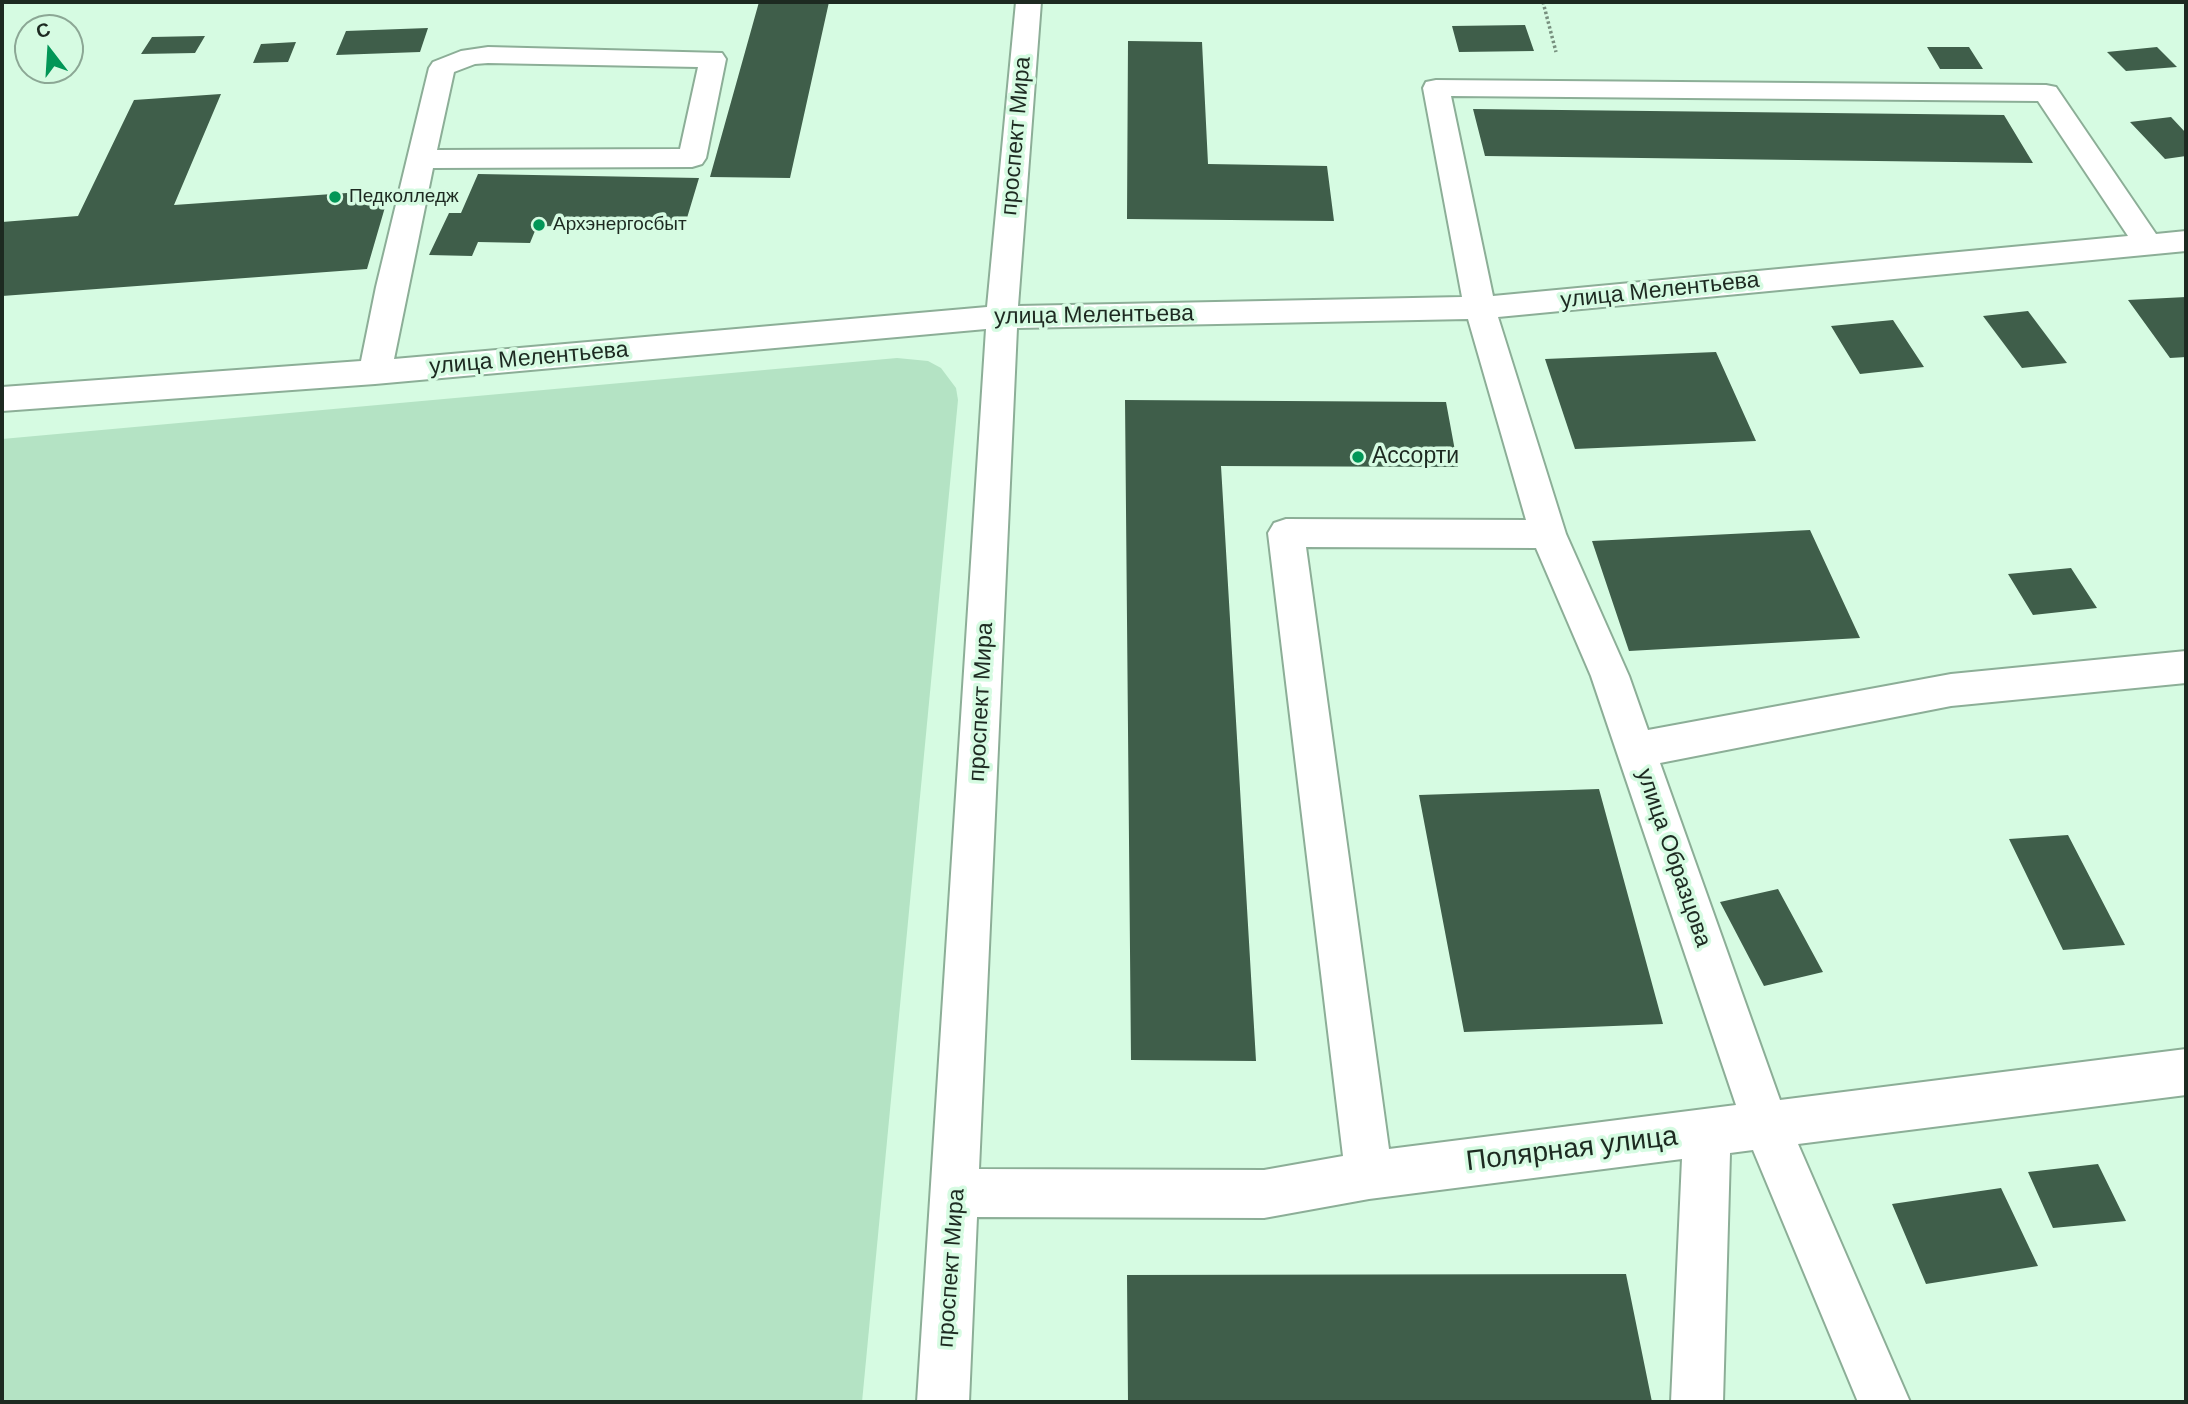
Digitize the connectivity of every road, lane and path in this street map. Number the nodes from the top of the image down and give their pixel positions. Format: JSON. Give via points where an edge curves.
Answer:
{"nodes":[{"id":1,"x":1028,"y":2,"type":"edge"},
{"id":2,"x":1543,"y":2,"type":"edge"},
{"id":3,"x":1567,"y":90,"type":"junction"},
{"id":4,"x":421,"y":159,"type":"junction"},
{"id":5,"x":2186,"y":241,"type":"edge"},
{"id":6,"x":2148,"y":244,"type":"junction"},
{"id":7,"x":1480,"y":308,"type":"junction"},
{"id":8,"x":1002,"y":317,"type":"junction"},
{"id":9,"x":376,"y":372,"type":"junction"},
{"id":10,"x":2,"y":399,"type":"edge"},
{"id":11,"x":1548,"y":534,"type":"junction"},
{"id":12,"x":2186,"y":667,"type":"edge"},
{"id":13,"x":1635,"y":750,"type":"junction"},
{"id":14,"x":2186,"y":1072,"type":"edge"},
{"id":15,"x":1766,"y":1126,"type":"junction"},
{"id":16,"x":1707,"y":1133,"type":"junction"},
{"id":17,"x":1369,"y":1175,"type":"junction"},
{"id":18,"x":956,"y":1193,"type":"junction"},
{"id":19,"x":943,"y":1402,"type":"edge"},
{"id":20,"x":1697,"y":1402,"type":"edge"},
{"id":21,"x":1884,"y":1402,"type":"edge"}],
"edges":[{"from":1,"to":8,"type":"street","name":"проспект Мира"},
{"from":2,"to":3,"type":"path"},
{"from":3,"to":6,"type":"street","via":[[2046,93]]},
{"from":3,"to":7,"type":"street","name":"улица Образцова","via":[[1436,88]]},
{"from":4,"to":4,"type":"street","via":[[692,158],[713,59],[488,55],[451,63],[442,68]]},
{"from":4,"to":9,"type":"street"},
{"from":5,"to":6,"type":"street","name":"улица Мелентьева"},
{"from":6,"to":7,"type":"street","name":"улица Мелентьева"},
{"from":7,"to":8,"type":"street","name":"улица Мелентьева"},
{"from":7,"to":11,"type":"street","name":"улица Образцова"},
{"from":8,"to":9,"type":"street","name":"улица Мелентьева"},
{"from":8,"to":18,"type":"street","name":"проспект Мира"},
{"from":9,"to":10,"type":"street","name":"улица Мелентьева"},
{"from":11,"to":13,"type":"street","name":"улица Образцова","via":[[1610,676]]},
{"from":11,"to":17,"type":"street","via":[[1286,533]]},
{"from":12,"to":13,"type":"street","via":[[1951,690]]},
{"from":13,"to":15,"type":"street","name":"улица Образцова"},
{"from":14,"to":15,"type":"street","name":"Полярная улица"},
{"from":15,"to":16,"type":"street","name":"Полярная улица"},
{"from":15,"to":21,"type":"street","name":"улица Образцова"},
{"from":16,"to":17,"type":"street","name":"Полярная улица"},
{"from":16,"to":20,"type":"street"},
{"from":17,"to":18,"type":"street","name":"Полярная улица","via":[[1264,1194]]},
{"from":18,"to":19,"type":"street","name":"проспект Мира"}]}
